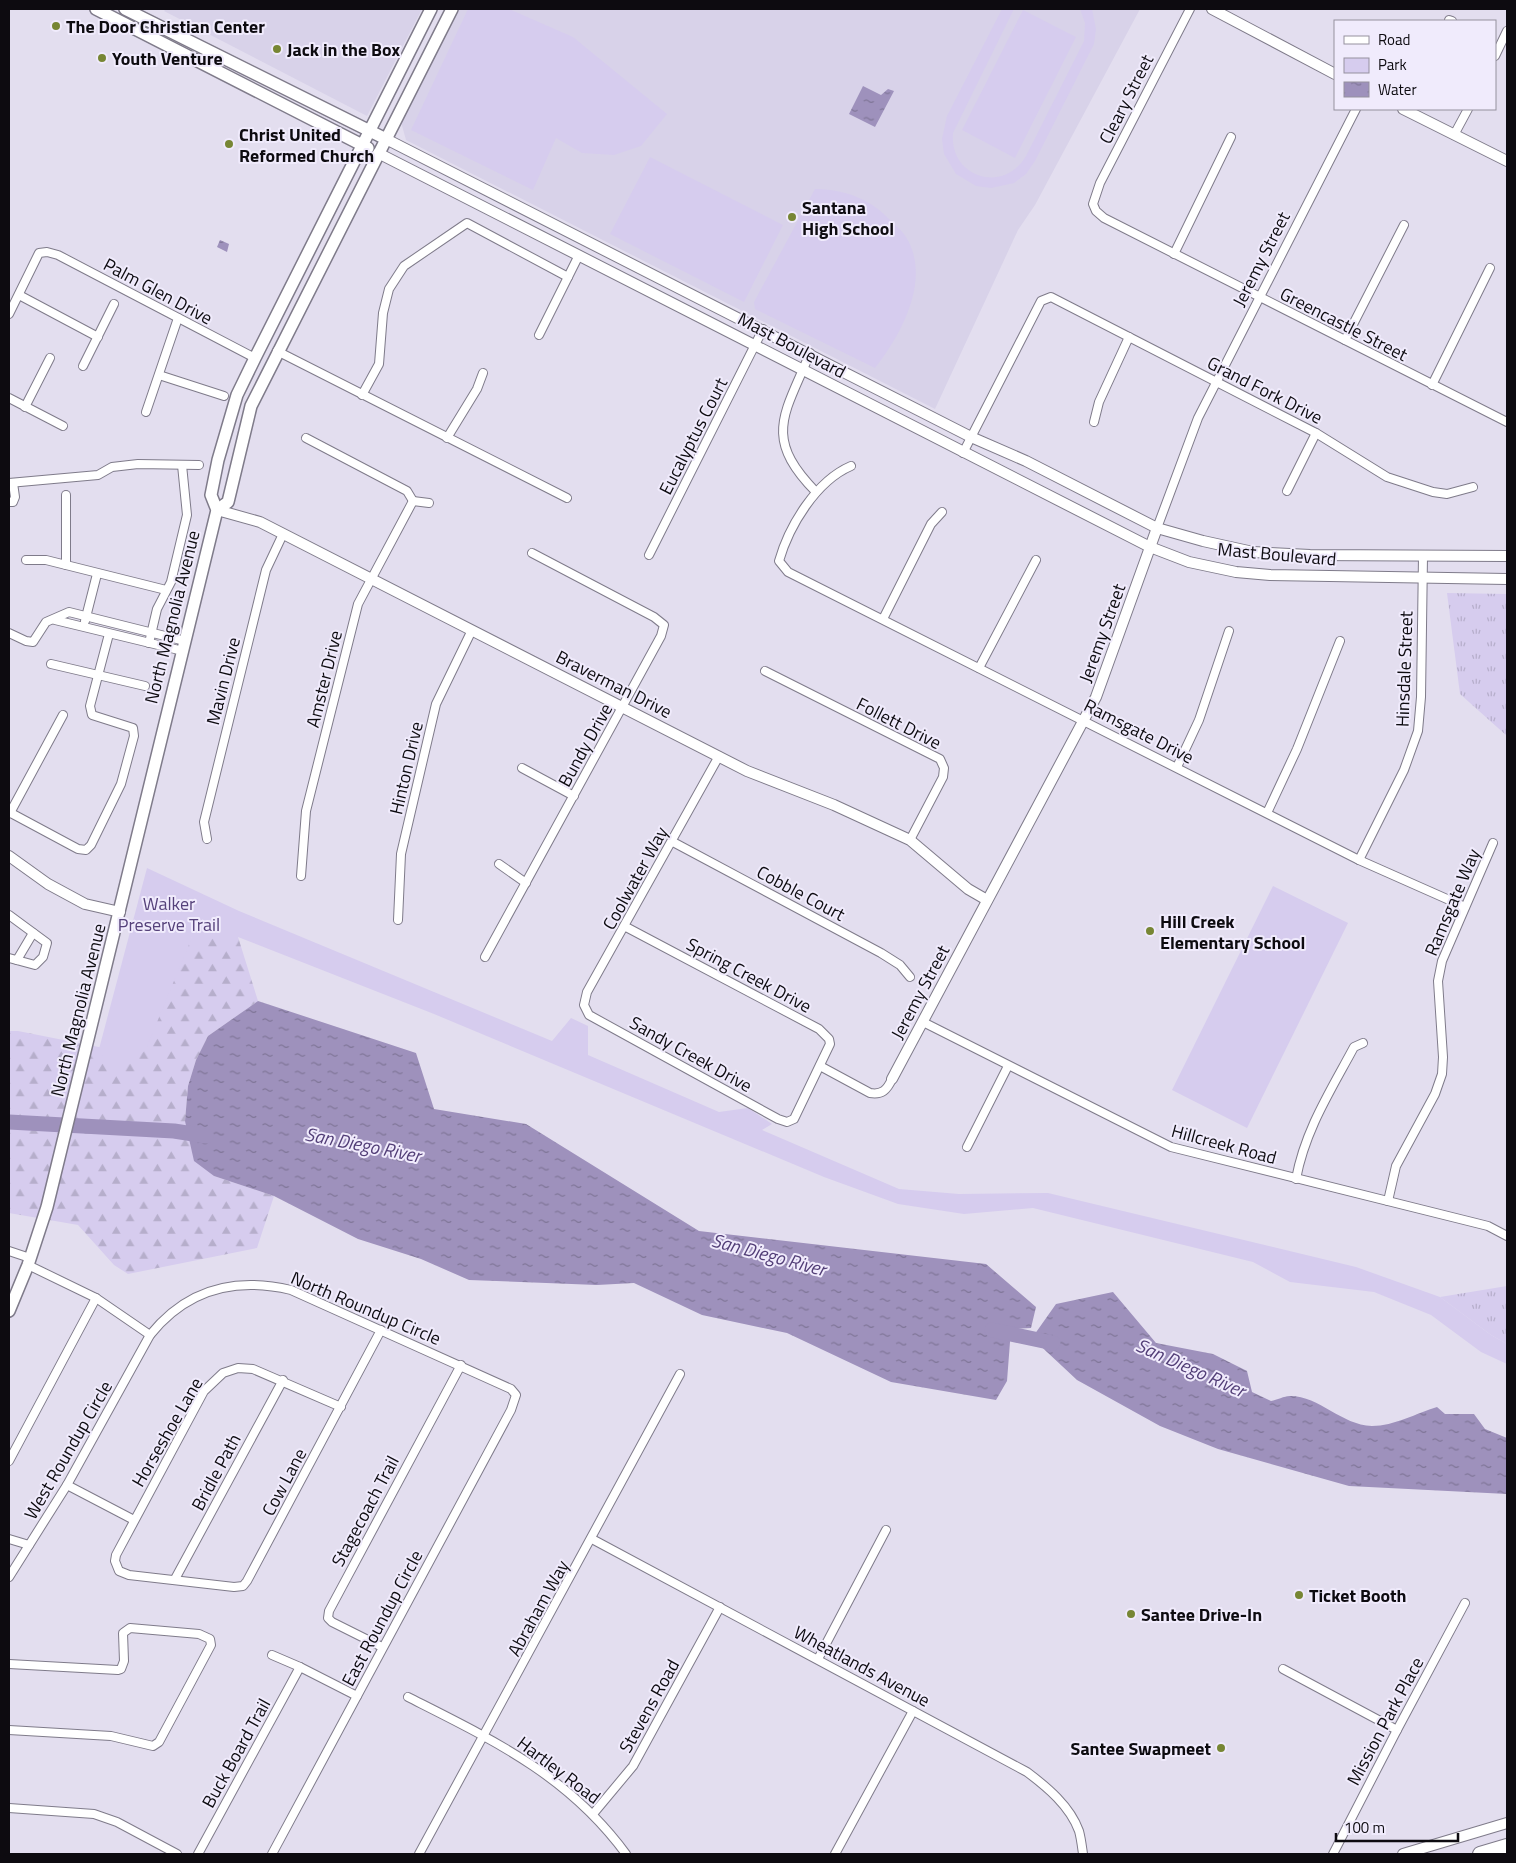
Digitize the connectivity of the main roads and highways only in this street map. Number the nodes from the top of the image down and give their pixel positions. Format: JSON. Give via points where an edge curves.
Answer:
{"nodes":[{"id":1,"x":96,"y":9,"type":"edge"},
{"id":2,"x":125,"y":9,"type":"edge"},
{"id":3,"x":431,"y":9,"type":"edge"},
{"id":4,"x":452,"y":9,"type":"edge"},
{"id":5,"x":140,"y":12,"type":"edge"},
{"id":6,"x":370,"y":131,"type":"junction"},
{"id":7,"x":386,"y":139,"type":"junction"},
{"id":8,"x":363,"y":145,"type":"junction"},
{"id":9,"x":378,"y":153,"type":"junction"},
{"id":10,"x":255,"y":358,"type":"junction"},
{"id":11,"x":247,"y":417,"type":"junction"},
{"id":12,"x":217,"y":510,"type":"junction"},
{"id":13,"x":9,"y":1311,"type":"edge"},
{"id":14,"x":1507,"y":1846,"type":"edge"},
{"id":15,"x":1480,"y":1854,"type":"edge"}],
"edges":[{"from":1,"to":8,"type":"main road","name":"Mast Boulevard"},
{"from":2,"to":5,"type":"main road","name":"Mast Boulevard"},
{"from":3,"to":6,"type":"main road","name":"North Magnolia Avenue"},
{"from":4,"to":7,"type":"main road","name":"North Magnolia Avenue"},
{"from":5,"to":6,"type":"main road","name":"Mast Boulevard"},
{"from":6,"to":7,"type":"main road","name":"Mast Boulevard"},
{"from":6,"to":8,"type":"main road","name":"North Magnolia Avenue"},
{"from":7,"to":9,"type":"main road","name":"North Magnolia Avenue"},
{"from":8,"to":9,"type":"main road","name":"Mast Boulevard"},
{"from":8,"to":10,"type":"main road","name":"North Magnolia Avenue"},
{"from":9,"to":11,"type":"main road","name":"North Magnolia Avenue"},
{"from":10,"to":11,"type":"main road","via":[[262,365],[244,407]]},
{"from":10,"to":12,"type":"main road","name":"North Magnolia Avenue","via":[[237,395],[218,460],[211,495]]},
{"from":11,"to":12,"type":"main road","name":"North Magnolia Avenue","via":[[228,502]]},
{"from":12,"to":13,"type":"main road","name":"North Magnolia Avenue","via":[[47,1207]]},
{"from":14,"to":15,"type":"highway"}]}
